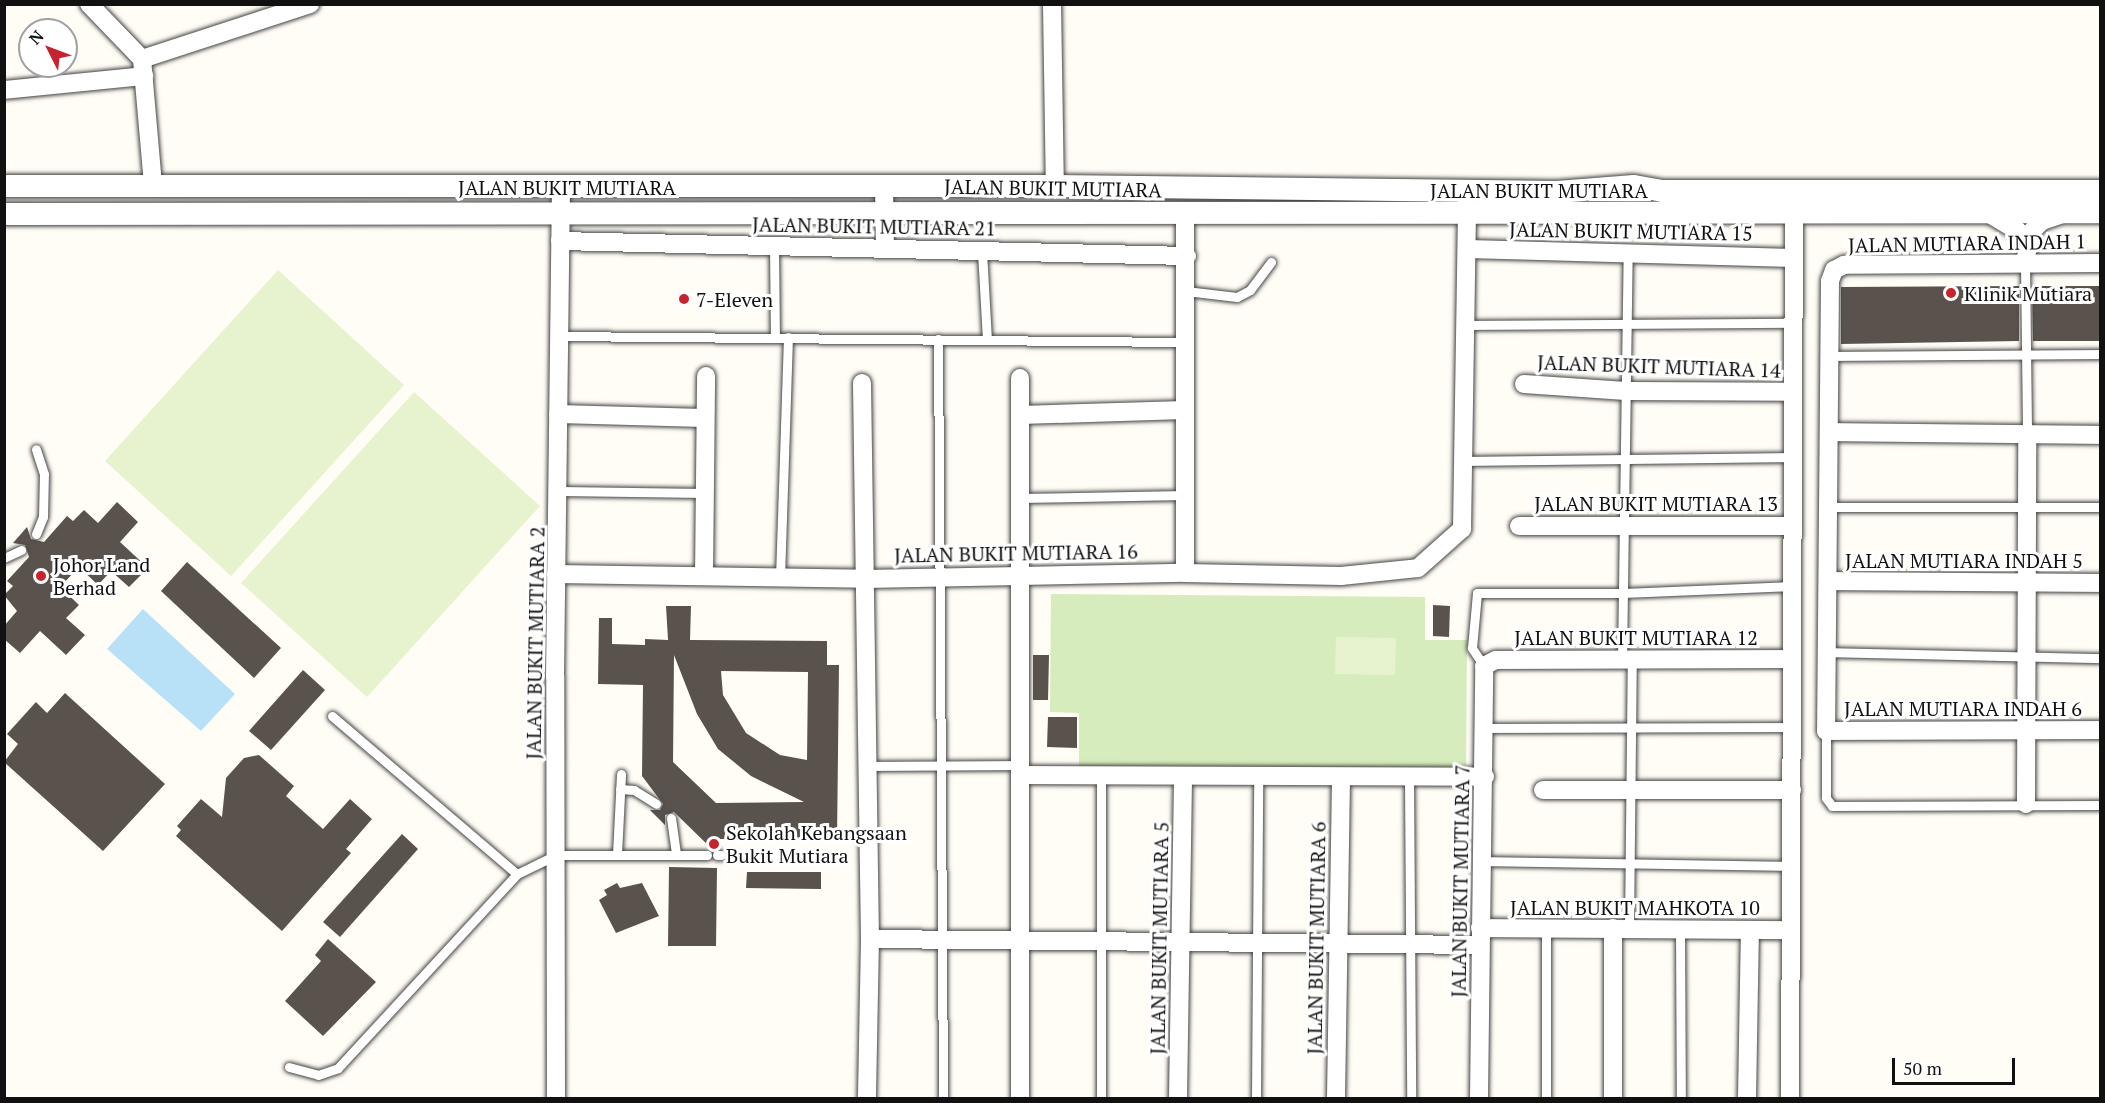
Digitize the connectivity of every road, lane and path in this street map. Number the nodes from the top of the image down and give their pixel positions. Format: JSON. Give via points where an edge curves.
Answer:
{"nodes":[{"id":1,"x":89,"y":4,"type":"edge"},
{"id":2,"x":310,"y":4,"type":"edge"},
{"id":3,"x":1052,"y":4,"type":"edge"},
{"id":4,"x":143,"y":68,"type":"junction"},
{"id":5,"x":4,"y":90,"type":"edge"},
{"id":6,"x":153,"y":184,"type":"junction"},
{"id":7,"x":4,"y":186,"type":"edge"},
{"id":8,"x":884,"y":186,"type":"junction"},
{"id":9,"x":1055,"y":186,"type":"junction"},
{"id":10,"x":561,"y":188,"type":"junction"},
{"id":11,"x":1748,"y":189,"type":"junction"},
{"id":12,"x":1840,"y":189,"type":"junction"},
{"id":13,"x":2100,"y":191,"type":"edge"},
{"id":14,"x":1467,"y":202,"type":"junction"},
{"id":15,"x":1982,"y":210,"type":"junction"},
{"id":16,"x":1185,"y":211,"type":"junction"},
{"id":17,"x":1794,"y":212,"type":"junction"},
{"id":18,"x":2071,"y":212,"type":"junction"},
{"id":19,"x":2100,"y":212,"type":"edge"},
{"id":20,"x":1033,"y":213,"type":"junction"},
{"id":21,"x":1088,"y":213,"type":"junction"},
{"id":22,"x":4,"y":214,"type":"edge"},
{"id":23,"x":132,"y":214,"type":"junction"},
{"id":24,"x":885,"y":214,"type":"junction"},
{"id":25,"x":183,"y":215,"type":"junction"},
{"id":26,"x":561,"y":215,"type":"junction"},
{"id":27,"x":560,"y":241,"type":"junction"},
{"id":28,"x":2025,"y":243,"type":"junction"},
{"id":29,"x":774,"y":246,"type":"junction"},
{"id":30,"x":885,"y":248,"type":"junction"},
{"id":31,"x":1468,"y":249,"type":"junction"},
{"id":32,"x":982,"y":251,"type":"junction"},
{"id":33,"x":1628,"y":252,"type":"junction"},
{"id":34,"x":1187,"y":256,"type":"junction"},
{"id":35,"x":1793,"y":258,"type":"junction"},
{"id":36,"x":1271,"y":262,"type":"dead end"},
{"id":37,"x":2100,"y":263,"type":"edge"},
{"id":38,"x":2025,"y":264,"type":"junction"},
{"id":39,"x":1186,"y":291,"type":"junction"},
{"id":40,"x":1627,"y":322,"type":"junction"},
{"id":41,"x":1791,"y":323,"type":"junction"},
{"id":42,"x":1466,"y":325,"type":"junction"},
{"id":43,"x":558,"y":336,"type":"junction"},
{"id":44,"x":775,"y":337,"type":"junction"},
{"id":45,"x":788,"y":337,"type":"junction"},
{"id":46,"x":938,"y":339,"type":"junction"},
{"id":47,"x":987,"y":340,"type":"junction"},
{"id":48,"x":1188,"y":342,"type":"junction"},
{"id":49,"x":2028,"y":354,"type":"junction"},
{"id":50,"x":2100,"y":354,"type":"edge"},
{"id":51,"x":1830,"y":356,"type":"junction"},
{"id":52,"x":706,"y":376,"type":"dead end"},
{"id":53,"x":1020,"y":378,"type":"dead end"},
{"id":54,"x":862,"y":383,"type":"dead end"},
{"id":55,"x":1524,"y":384,"type":"dead end"},
{"id":56,"x":1626,"y":391,"type":"junction"},
{"id":57,"x":1792,"y":392,"type":"junction"},
{"id":58,"x":1185,"y":410,"type":"junction"},
{"id":59,"x":558,"y":414,"type":"junction"},
{"id":60,"x":1020,"y":415,"type":"junction"},
{"id":61,"x":704,"y":418,"type":"junction"},
{"id":62,"x":1829,"y":432,"type":"junction"},
{"id":63,"x":2027,"y":435,"type":"junction"},
{"id":64,"x":2100,"y":435,"type":"edge"},
{"id":65,"x":36,"y":449,"type":"dead end"},
{"id":66,"x":1792,"y":457,"type":"junction"},
{"id":67,"x":1624,"y":460,"type":"junction"},
{"id":68,"x":1464,"y":461,"type":"junction"},
{"id":69,"x":560,"y":492,"type":"junction"},
{"id":70,"x":705,"y":493,"type":"junction"},
{"id":71,"x":1185,"y":495,"type":"junction"},
{"id":72,"x":1019,"y":498,"type":"junction"},
{"id":73,"x":1828,"y":507,"type":"junction"},
{"id":74,"x":2027,"y":507,"type":"junction"},
{"id":75,"x":2100,"y":507,"type":"edge"},
{"id":76,"x":1519,"y":526,"type":"dead end"},
{"id":77,"x":1623,"y":526,"type":"junction"},
{"id":78,"x":1793,"y":526,"type":"junction"},
{"id":79,"x":36,"y":534,"type":"dead end"},
{"id":80,"x":21,"y":550,"type":"dead end"},
{"id":81,"x":4,"y":558,"type":"edge"},
{"id":82,"x":1185,"y":573,"type":"junction"},
{"id":83,"x":556,"y":574,"type":"junction"},
{"id":84,"x":704,"y":576,"type":"junction"},
{"id":85,"x":1023,"y":576,"type":"junction"},
{"id":86,"x":941,"y":577,"type":"junction"},
{"id":87,"x":780,"y":578,"type":"junction"},
{"id":88,"x":865,"y":579,"type":"junction"},
{"id":89,"x":1828,"y":581,"type":"junction"},
{"id":90,"x":2027,"y":584,"type":"junction"},
{"id":91,"x":2100,"y":584,"type":"edge"},
{"id":92,"x":1793,"y":586,"type":"junction"},
{"id":93,"x":1623,"y":593,"type":"junction"},
{"id":94,"x":1827,"y":652,"type":"junction"},
{"id":95,"x":2100,"y":658,"type":"edge"},
{"id":96,"x":1791,"y":659,"type":"junction"},
{"id":97,"x":2027,"y":659,"type":"junction"},
{"id":98,"x":1627,"y":661,"type":"junction"},
{"id":99,"x":1484,"y":666,"type":"junction"},
{"id":100,"x":332,"y":716,"type":"dead end"},
{"id":101,"x":1792,"y":727,"type":"junction"},
{"id":102,"x":1485,"y":728,"type":"junction"},
{"id":103,"x":1631,"y":728,"type":"junction"},
{"id":104,"x":2026,"y":728,"type":"junction"},
{"id":105,"x":2100,"y":730,"type":"edge"},
{"id":106,"x":1826,"y":731,"type":"junction"},
{"id":107,"x":942,"y":765,"type":"junction"},
{"id":108,"x":867,"y":766,"type":"junction"},
{"id":109,"x":1023,"y":770,"type":"junction"},
{"id":110,"x":621,"y":774,"type":"dead end"},
{"id":111,"x":1101,"y":777,"type":"junction"},
{"id":112,"x":1485,"y":777,"type":"junction"},
{"id":113,"x":1183,"y":778,"type":"junction"},
{"id":114,"x":1409,"y":778,"type":"junction"},
{"id":115,"x":1258,"y":779,"type":"junction"},
{"id":116,"x":1341,"y":779,"type":"junction"},
{"id":117,"x":620,"y":789,"type":"junction"},
{"id":118,"x":1543,"y":790,"type":"dead end"},
{"id":119,"x":1630,"y":790,"type":"junction"},
{"id":120,"x":1792,"y":790,"type":"junction"},
{"id":121,"x":656,"y":804,"type":"dead end"},
{"id":122,"x":2026,"y":804,"type":"junction"},
{"id":123,"x":2100,"y":805,"type":"edge"},
{"id":124,"x":671,"y":818,"type":"dead end"},
{"id":125,"x":617,"y":854,"type":"junction"},
{"id":126,"x":556,"y":855,"type":"junction"},
{"id":127,"x":676,"y":855,"type":"junction"},
{"id":128,"x":707,"y":855,"type":"dead end"},
{"id":129,"x":1482,"y":861,"type":"junction"},
{"id":130,"x":1629,"y":863,"type":"junction"},
{"id":131,"x":1792,"y":866,"type":"junction"},
{"id":132,"x":517,"y":874,"type":"junction"},
{"id":133,"x":1546,"y":928,"type":"junction"},
{"id":134,"x":1621,"y":928,"type":"junction"},
{"id":135,"x":1680,"y":930,"type":"junction"},
{"id":136,"x":1791,"y":930,"type":"junction"},
{"id":137,"x":1750,"y":931,"type":"junction"},
{"id":138,"x":1480,"y":936,"type":"junction"},
{"id":139,"x":944,"y":938,"type":"junction"},
{"id":140,"x":1023,"y":938,"type":"junction"},
{"id":141,"x":870,"y":939,"type":"junction"},
{"id":142,"x":1101,"y":940,"type":"junction"},
{"id":143,"x":1183,"y":941,"type":"junction"},
{"id":144,"x":1258,"y":942,"type":"junction"},
{"id":145,"x":1341,"y":944,"type":"junction"},
{"id":146,"x":1413,"y":944,"type":"junction"},
{"id":147,"x":289,"y":1067,"type":"dead end"},
{"id":148,"x":556,"y":1098,"type":"edge"},
{"id":149,"x":867,"y":1098,"type":"edge"},
{"id":150,"x":943,"y":1098,"type":"edge"},
{"id":151,"x":1020,"y":1098,"type":"edge"},
{"id":152,"x":1101,"y":1098,"type":"edge"},
{"id":153,"x":1178,"y":1098,"type":"edge"},
{"id":154,"x":1256,"y":1098,"type":"edge"},
{"id":155,"x":1336,"y":1098,"type":"edge"},
{"id":156,"x":1411,"y":1098,"type":"edge"},
{"id":157,"x":1479,"y":1098,"type":"edge"},
{"id":158,"x":1546,"y":1098,"type":"edge"},
{"id":159,"x":1613,"y":1098,"type":"edge"},
{"id":160,"x":1681,"y":1098,"type":"edge"},
{"id":161,"x":1747,"y":1098,"type":"edge"},
{"id":162,"x":1790,"y":1098,"type":"edge"}],
"edges":[{"from":1,"to":4,"type":"street"},
{"from":2,"to":4,"type":"street"},
{"from":3,"to":9,"type":"street"},
{"from":4,"to":5,"type":"street"},
{"from":4,"to":6,"type":"street"},
{"from":6,"to":7,"type":"street","name":"JALAN BUKIT MUTIARA"},
{"from":6,"to":10,"type":"street","name":"JALAN BUKIT MUTIARA"},
{"from":6,"to":23,"type":"street","via":[[151,199]]},
{"from":6,"to":25,"type":"street","via":[[166,206]]},
{"from":8,"to":9,"type":"street","name":"JALAN BUKIT MUTIARA"},
{"from":8,"to":10,"type":"street","name":"JALAN BUKIT MUTIARA"},
{"from":8,"to":24,"type":"street"},
{"from":9,"to":14,"type":"street","name":"JALAN BUKIT MUTIARA"},
{"from":9,"to":20,"type":"street","via":[[1051,197]]},
{"from":9,"to":21,"type":"street","via":[[1063,198]]},
{"from":10,"to":26,"type":"street","name":"JALAN BUKIT MUTIARA 2"},
{"from":11,"to":12,"type":"street","name":"JALAN BUKIT MUTIARA"},
{"from":11,"to":14,"type":"street","name":"JALAN BUKIT MUTIARA","via":[[1663,191],[1634,186]]},
{"from":11,"to":17,"type":"street","via":[[1776,196]]},
{"from":12,"to":13,"type":"street","name":"JALAN BUKIT MUTIARA"},
{"from":12,"to":17,"type":"street","via":[[1817,194]]},
{"from":14,"to":16,"type":"street","name":"JALAN BUKIT MUTIARA"},
{"from":14,"to":17,"type":"street","name":"JALAN BUKIT MUTIARA"},
{"from":14,"to":31,"type":"street"},
{"from":15,"to":17,"type":"street","name":"JALAN BUKIT MUTIARA"},
{"from":15,"to":18,"type":"street","name":"JALAN BUKIT MUTIARA"},
{"from":15,"to":28,"type":"street","via":[[2007,222]]},
{"from":16,"to":21,"type":"street","name":"JALAN BUKIT MUTIARA"},
{"from":16,"to":34,"type":"street"},
{"from":17,"to":35,"type":"street"},
{"from":18,"to":19,"type":"street","name":"JALAN BUKIT MUTIARA"},
{"from":18,"to":28,"type":"street","via":[[2042,221]]},
{"from":20,"to":21,"type":"street","name":"JALAN BUKIT MUTIARA"},
{"from":20,"to":24,"type":"street","name":"JALAN BUKIT MUTIARA"},
{"from":22,"to":23,"type":"street","name":"JALAN BUKIT MUTIARA"},
{"from":23,"to":25,"type":"street","name":"JALAN BUKIT MUTIARA"},
{"from":24,"to":26,"type":"street","name":"JALAN BUKIT MUTIARA"},
{"from":24,"to":30,"type":"street"},
{"from":25,"to":26,"type":"street","name":"JALAN BUKIT MUTIARA"},
{"from":26,"to":27,"type":"street","name":"JALAN BUKIT MUTIARA 2"},
{"from":27,"to":29,"type":"street","name":"JALAN BUKIT MUTIARA 21"},
{"from":27,"to":43,"type":"street","name":"JALAN BUKIT MUTIARA 2"},
{"from":28,"to":38,"type":"street"},
{"from":29,"to":30,"type":"street","name":"JALAN BUKIT MUTIARA 21"},
{"from":29,"to":44,"type":"lane"},
{"from":30,"to":32,"type":"street","name":"JALAN BUKIT MUTIARA 21"},
{"from":31,"to":33,"type":"street","name":"JALAN BUKIT MUTIARA 15"},
{"from":31,"to":42,"type":"street"},
{"from":32,"to":34,"type":"street","name":"JALAN BUKIT MUTIARA 21"},
{"from":32,"to":47,"type":"lane"},
{"from":33,"to":35,"type":"street","name":"JALAN BUKIT MUTIARA 15"},
{"from":33,"to":40,"type":"lane"},
{"from":34,"to":39,"type":"street"},
{"from":35,"to":41,"type":"street"},
{"from":36,"to":39,"type":"lane","via":[[1250,290],[1237,297]]},
{"from":37,"to":38,"type":"street","name":"JALAN MUTIARA INDAH 1"},
{"from":38,"to":49,"type":"lane"},
{"from":38,"to":51,"type":"street","name":"JALAN MUTIARA INDAH 1","via":[[1844,265],[1834,270]]},
{"from":39,"to":48,"type":"street"},
{"from":40,"to":41,"type":"lane"},
{"from":40,"to":42,"type":"lane"},
{"from":40,"to":56,"type":"lane"},
{"from":41,"to":57,"type":"street"},
{"from":42,"to":68,"type":"street"},
{"from":43,"to":44,"type":"lane"},
{"from":43,"to":59,"type":"street","name":"JALAN BUKIT MUTIARA 2"},
{"from":44,"to":45,"type":"lane"},
{"from":45,"to":46,"type":"lane"},
{"from":45,"to":87,"type":"lane"},
{"from":46,"to":47,"type":"lane"},
{"from":46,"to":86,"type":"lane"},
{"from":47,"to":48,"type":"lane"},
{"from":48,"to":58,"type":"street"},
{"from":49,"to":50,"type":"lane"},
{"from":49,"to":51,"type":"lane"},
{"from":49,"to":63,"type":"lane"},
{"from":51,"to":62,"type":"street"},
{"from":52,"to":61,"type":"street"},
{"from":53,"to":60,"type":"street"},
{"from":54,"to":88,"type":"street"},
{"from":55,"to":56,"type":"street","name":"JALAN BUKIT MUTIARA 14"},
{"from":56,"to":57,"type":"street","name":"JALAN BUKIT MUTIARA 14"},
{"from":56,"to":67,"type":"lane"},
{"from":57,"to":66,"type":"street"},
{"from":58,"to":60,"type":"street"},
{"from":58,"to":71,"type":"street"},
{"from":59,"to":61,"type":"street"},
{"from":59,"to":69,"type":"street","name":"JALAN BUKIT MUTIARA 2"},
{"from":60,"to":72,"type":"street"},
{"from":61,"to":70,"type":"street"},
{"from":62,"to":63,"type":"street"},
{"from":62,"to":73,"type":"street"},
{"from":63,"to":64,"type":"street"},
{"from":63,"to":74,"type":"street"},
{"from":65,"to":79,"type":"lane","via":[[44,474],[43,517]]},
{"from":66,"to":67,"type":"lane"},
{"from":66,"to":78,"type":"street"},
{"from":67,"to":68,"type":"lane"},
{"from":67,"to":77,"type":"lane"},
{"from":68,"to":82,"type":"street","name":"JALAN BUKIT MUTIARA 16","via":[[1462,529],[1418,568],[1341,576]]},
{"from":69,"to":70,"type":"lane"},
{"from":69,"to":83,"type":"street","name":"JALAN BUKIT MUTIARA 2"},
{"from":70,"to":84,"type":"street"},
{"from":71,"to":72,"type":"lane"},
{"from":71,"to":82,"type":"street"},
{"from":72,"to":85,"type":"street"},
{"from":73,"to":74,"type":"lane"},
{"from":73,"to":89,"type":"street"},
{"from":74,"to":75,"type":"lane"},
{"from":74,"to":90,"type":"street"},
{"from":76,"to":77,"type":"street","name":"JALAN BUKIT MUTIARA 13"},
{"from":77,"to":78,"type":"street","name":"JALAN BUKIT MUTIARA 13"},
{"from":77,"to":93,"type":"lane"},
{"from":78,"to":92,"type":"street"},
{"from":80,"to":81,"type":"lane"},
{"from":82,"to":85,"type":"street","name":"JALAN BUKIT MUTIARA 16"},
{"from":83,"to":84,"type":"street","name":"JALAN BUKIT MUTIARA 16"},
{"from":83,"to":126,"type":"street","name":"JALAN BUKIT MUTIARA 2"},
{"from":84,"to":87,"type":"street","name":"JALAN BUKIT MUTIARA 16"},
{"from":85,"to":86,"type":"street","name":"JALAN BUKIT MUTIARA 16"},
{"from":85,"to":109,"type":"street"},
{"from":86,"to":88,"type":"street","name":"JALAN BUKIT MUTIARA 16"},
{"from":86,"to":107,"type":"lane"},
{"from":87,"to":88,"type":"street","name":"JALAN BUKIT MUTIARA 16"},
{"from":88,"to":108,"type":"street"},
{"from":89,"to":90,"type":"street","name":"JALAN MUTIARA INDAH 5"},
{"from":89,"to":94,"type":"street"},
{"from":90,"to":91,"type":"street","name":"JALAN MUTIARA INDAH 5"},
{"from":90,"to":97,"type":"street"},
{"from":92,"to":93,"type":"lane"},
{"from":92,"to":96,"type":"street"},
{"from":93,"to":98,"type":"lane"},
{"from":93,"to":99,"type":"lane","via":[[1477,594],[1472,648]]},
{"from":94,"to":97,"type":"lane"},
{"from":94,"to":106,"type":"street"},
{"from":95,"to":97,"type":"lane"},
{"from":96,"to":98,"type":"street","name":"JALAN BUKIT MUTIARA 12"},
{"from":96,"to":101,"type":"street"},
{"from":97,"to":104,"type":"street"},
{"from":98,"to":99,"type":"street","name":"JALAN BUKIT MUTIARA 12","via":[[1496,660]]},
{"from":98,"to":103,"type":"lane"},
{"from":99,"to":102,"type":"street","name":"JALAN BUKIT MUTIARA 7"},
{"from":100,"to":132,"type":"lane"},
{"from":101,"to":103,"type":"lane"},
{"from":101,"to":120,"type":"street"},
{"from":102,"to":103,"type":"lane"},
{"from":102,"to":112,"type":"street","name":"JALAN BUKIT MUTIARA 7"},
{"from":103,"to":119,"type":"lane"},
{"from":104,"to":105,"type":"street","name":"JALAN MUTIARA INDAH 6"},
{"from":104,"to":106,"type":"street","name":"JALAN MUTIARA INDAH 6"},
{"from":104,"to":122,"type":"street"},
{"from":106,"to":122,"type":"lane","via":[[1826,798],[1832,806]]},
{"from":107,"to":108,"type":"lane"},
{"from":107,"to":109,"type":"lane"},
{"from":107,"to":139,"type":"lane"},
{"from":108,"to":141,"type":"street"},
{"from":109,"to":111,"type":"street"},
{"from":109,"to":140,"type":"street"},
{"from":110,"to":117,"type":"lane"},
{"from":111,"to":113,"type":"street"},
{"from":111,"to":142,"type":"lane"},
{"from":112,"to":114,"type":"street"},
{"from":112,"to":129,"type":"street","name":"JALAN BUKIT MUTIARA 7"},
{"from":113,"to":115,"type":"street"},
{"from":113,"to":143,"type":"street","name":"JALAN BUKIT MUTIARA 5"},
{"from":114,"to":116,"type":"street"},
{"from":114,"to":146,"type":"lane"},
{"from":115,"to":116,"type":"street"},
{"from":115,"to":144,"type":"lane"},
{"from":116,"to":145,"type":"street","name":"JALAN BUKIT MUTIARA 6"},
{"from":117,"to":121,"type":"lane","via":[[634,790]]},
{"from":117,"to":125,"type":"lane"},
{"from":118,"to":119,"type":"street"},
{"from":119,"to":120,"type":"street"},
{"from":119,"to":130,"type":"lane"},
{"from":120,"to":131,"type":"street"},
{"from":122,"to":123,"type":"lane"},
{"from":124,"to":127,"type":"lane"},
{"from":125,"to":126,"type":"lane"},
{"from":125,"to":127,"type":"lane"},
{"from":126,"to":132,"type":"lane"},
{"from":126,"to":148,"type":"street","name":"JALAN BUKIT MUTIARA 2"},
{"from":127,"to":128,"type":"lane"},
{"from":129,"to":130,"type":"lane"},
{"from":129,"to":138,"type":"street","name":"JALAN BUKIT MUTIARA 7"},
{"from":130,"to":131,"type":"lane"},
{"from":130,"to":134,"type":"lane"},
{"from":131,"to":136,"type":"street"},
{"from":132,"to":147,"type":"lane","via":[[338,1068],[318,1075]]},
{"from":133,"to":134,"type":"street","name":"JALAN BUKIT MAHKOTA 10"},
{"from":133,"to":138,"type":"street","name":"JALAN BUKIT MAHKOTA 10"},
{"from":133,"to":158,"type":"lane"},
{"from":134,"to":135,"type":"street","name":"JALAN BUKIT MAHKOTA 10"},
{"from":134,"to":159,"type":"street"},
{"from":135,"to":137,"type":"street","name":"JALAN BUKIT MAHKOTA 10"},
{"from":135,"to":160,"type":"lane"},
{"from":136,"to":137,"type":"street","name":"JALAN BUKIT MAHKOTA 10"},
{"from":136,"to":162,"type":"street"},
{"from":137,"to":161,"type":"street"},
{"from":138,"to":146,"type":"street","name":"JALAN BUKIT MAHKOTA 10"},
{"from":138,"to":157,"type":"street","name":"JALAN BUKIT MUTIARA 7"},
{"from":139,"to":140,"type":"street","name":"JALAN BUKIT MAHKOTA 10"},
{"from":139,"to":141,"type":"street","name":"JALAN BUKIT MAHKOTA 10"},
{"from":139,"to":150,"type":"lane"},
{"from":140,"to":142,"type":"street","name":"JALAN BUKIT MAHKOTA 10"},
{"from":140,"to":151,"type":"street"},
{"from":141,"to":149,"type":"street"},
{"from":142,"to":143,"type":"street","name":"JALAN BUKIT MAHKOTA 10"},
{"from":142,"to":152,"type":"lane"},
{"from":143,"to":144,"type":"street","name":"JALAN BUKIT MAHKOTA 10"},
{"from":143,"to":153,"type":"street","name":"JALAN BUKIT MUTIARA 5"},
{"from":144,"to":145,"type":"street","name":"JALAN BUKIT MAHKOTA 10"},
{"from":144,"to":154,"type":"lane"},
{"from":145,"to":146,"type":"street","name":"JALAN BUKIT MAHKOTA 10"},
{"from":145,"to":155,"type":"street","name":"JALAN BUKIT MUTIARA 6"},
{"from":146,"to":156,"type":"lane"}]}
